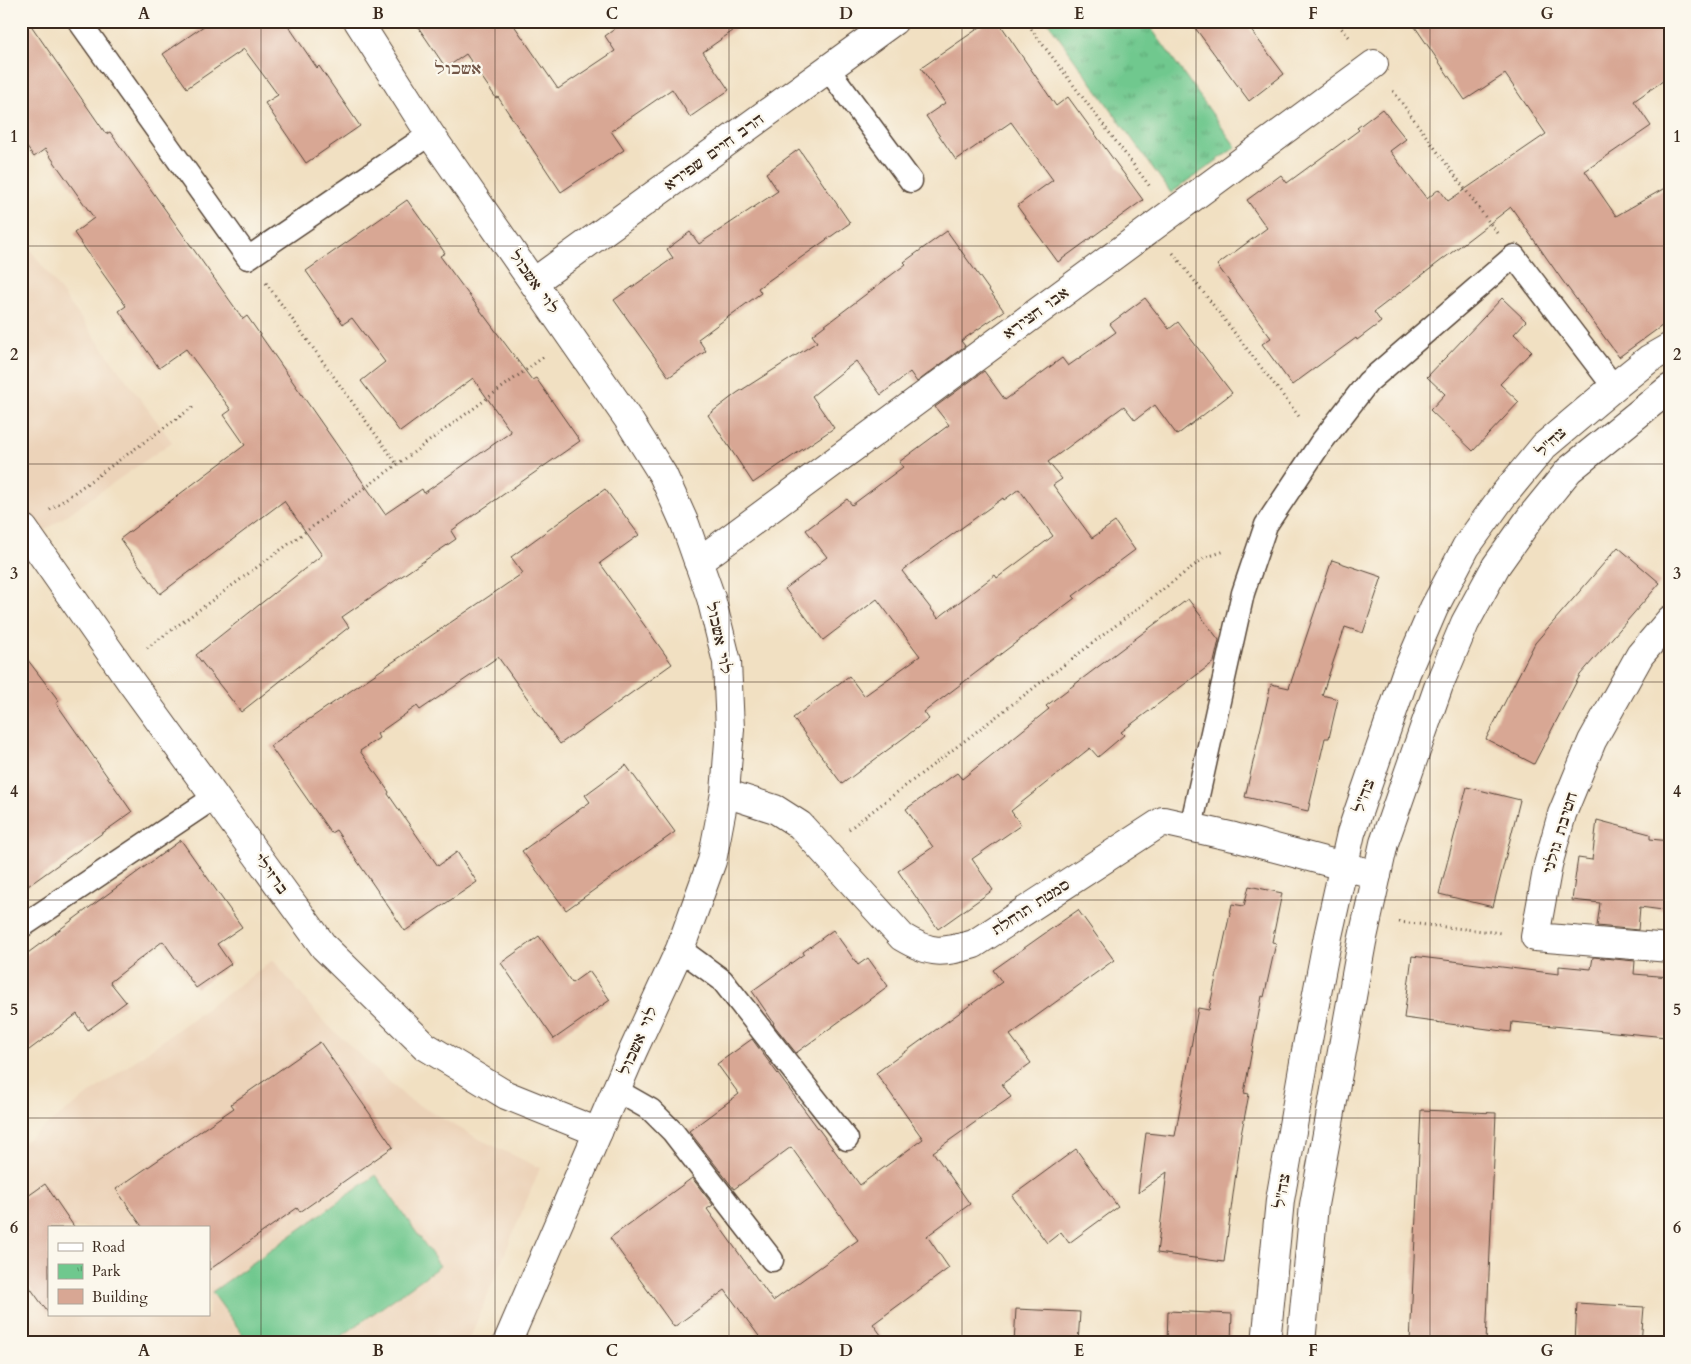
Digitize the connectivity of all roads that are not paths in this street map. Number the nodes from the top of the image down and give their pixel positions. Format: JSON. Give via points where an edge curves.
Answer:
{"nodes":[{"id":1,"x":79,"y":21,"type":"edge"},
{"id":2,"x":358,"y":21,"type":"edge"},
{"id":3,"x":894,"y":21,"type":"edge"},
{"id":4,"x":1374,"y":64,"type":"road end"},
{"id":5,"x":828,"y":69,"type":"junction"},
{"id":6,"x":430,"y":134,"type":"junction"},
{"id":7,"x":911,"y":181,"type":"dead end"},
{"id":8,"x":534,"y":282,"type":"junction"},
{"id":9,"x":1670,"y":346,"type":"edge"},
{"id":10,"x":1614,"y":387,"type":"junction"},
{"id":11,"x":1670,"y":388,"type":"edge"},
{"id":12,"x":24,"y":529,"type":"road end"},
{"id":13,"x":698,"y":562,"type":"junction"},
{"id":14,"x":1670,"y":620,"type":"edge"},
{"id":15,"x":725,"y":793,"type":"junction"},
{"id":16,"x":215,"y":797,"type":"junction"},
{"id":17,"x":1191,"y":827,"type":"junction"},
{"id":18,"x":1343,"y":866,"type":"junction"},
{"id":19,"x":1377,"y":875,"type":"junction"},
{"id":20,"x":21,"y":928,"type":"edge"},
{"id":21,"x":1670,"y":948,"type":"edge"},
{"id":22,"x":680,"y":949,"type":"junction"},
{"id":23,"x":616,"y":1090,"type":"junction"},
{"id":24,"x":598,"y":1132,"type":"junction"},
{"id":25,"x":847,"y":1139,"type":"dead end"},
{"id":26,"x":772,"y":1260,"type":"dead end"},
{"id":27,"x":507,"y":1343,"type":"edge"},
{"id":28,"x":1266,"y":1343,"type":"edge"},
{"id":29,"x":1301,"y":1343,"type":"edge"}],
"edges":[{"from":1,"to":6,"type":"lane","via":[[248,258]]},
{"from":2,"to":6,"type":"street","name":"לוי אשכול"},
{"from":3,"to":5,"type":"street","name":"הרב חיים שפירא"},
{"from":4,"to":13,"type":"street","name":"אבו חצירא"},
{"from":5,"to":7,"type":"lane"},
{"from":5,"to":8,"type":"street","name":"הרב חיים שפירא"},
{"from":6,"to":8,"type":"street","name":"לוי אשכול"},
{"from":8,"to":13,"type":"street","name":"לוי אשכול","via":[[663,475]]},
{"from":9,"to":10,"type":"street","name":"צה\"ל"},
{"from":10,"to":17,"type":"lane","via":[[1514,256],[1368,382],[1320,444],[1266,525],[1243,593]]},
{"from":10,"to":18,"type":"street","name":"צה\"ל","via":[[1544,446],[1466,547],[1434,608],[1406,673],[1351,833]]},
{"from":11,"to":19,"type":"street","via":[[1569,470],[1496,566],[1465,623],[1439,685],[1384,843]]},
{"from":12,"to":16,"type":"street","name":"ברזילי"},
{"from":13,"to":15,"type":"street","name":"לוי אשכול","via":[[727,662],[730,729]]},
{"from":14,"to":21,"type":"street","name":"חטיבת גולני","via":[[1640,655],[1592,741],[1562,814],[1548,865],[1535,937]]},
{"from":15,"to":17,"type":"street","name":"סמטת תוחלת","via":[[775,809],[800,825],[902,937],[919,948],[945,952],[974,944],[1163,821]]},
{"from":15,"to":22,"type":"street","name":"לוי אשכול","via":[[712,861]]},
{"from":16,"to":20,"type":"lane"},
{"from":16,"to":24,"type":"street","name":"ברזילי","via":[[324,946],[425,1046],[506,1095]]},
{"from":17,"to":18,"type":"street","name":"סמטת תוחלת"},
{"from":18,"to":19,"type":"street","name":"סמטת תוחלת"},
{"from":18,"to":28,"type":"street","name":"צה\"ל","via":[[1280,1200]]},
{"from":19,"to":29,"type":"street","via":[[1314,1205]]},
{"from":22,"to":23,"type":"street","name":"לוי אשכול"},
{"from":22,"to":25,"type":"lane","via":[[722,980]]},
{"from":23,"to":24,"type":"street","name":"לוי אשכול"},
{"from":23,"to":26,"type":"lane","via":[[651,1110],[673,1132]]},
{"from":24,"to":27,"type":"street","name":"לוי אשכול"}]}
